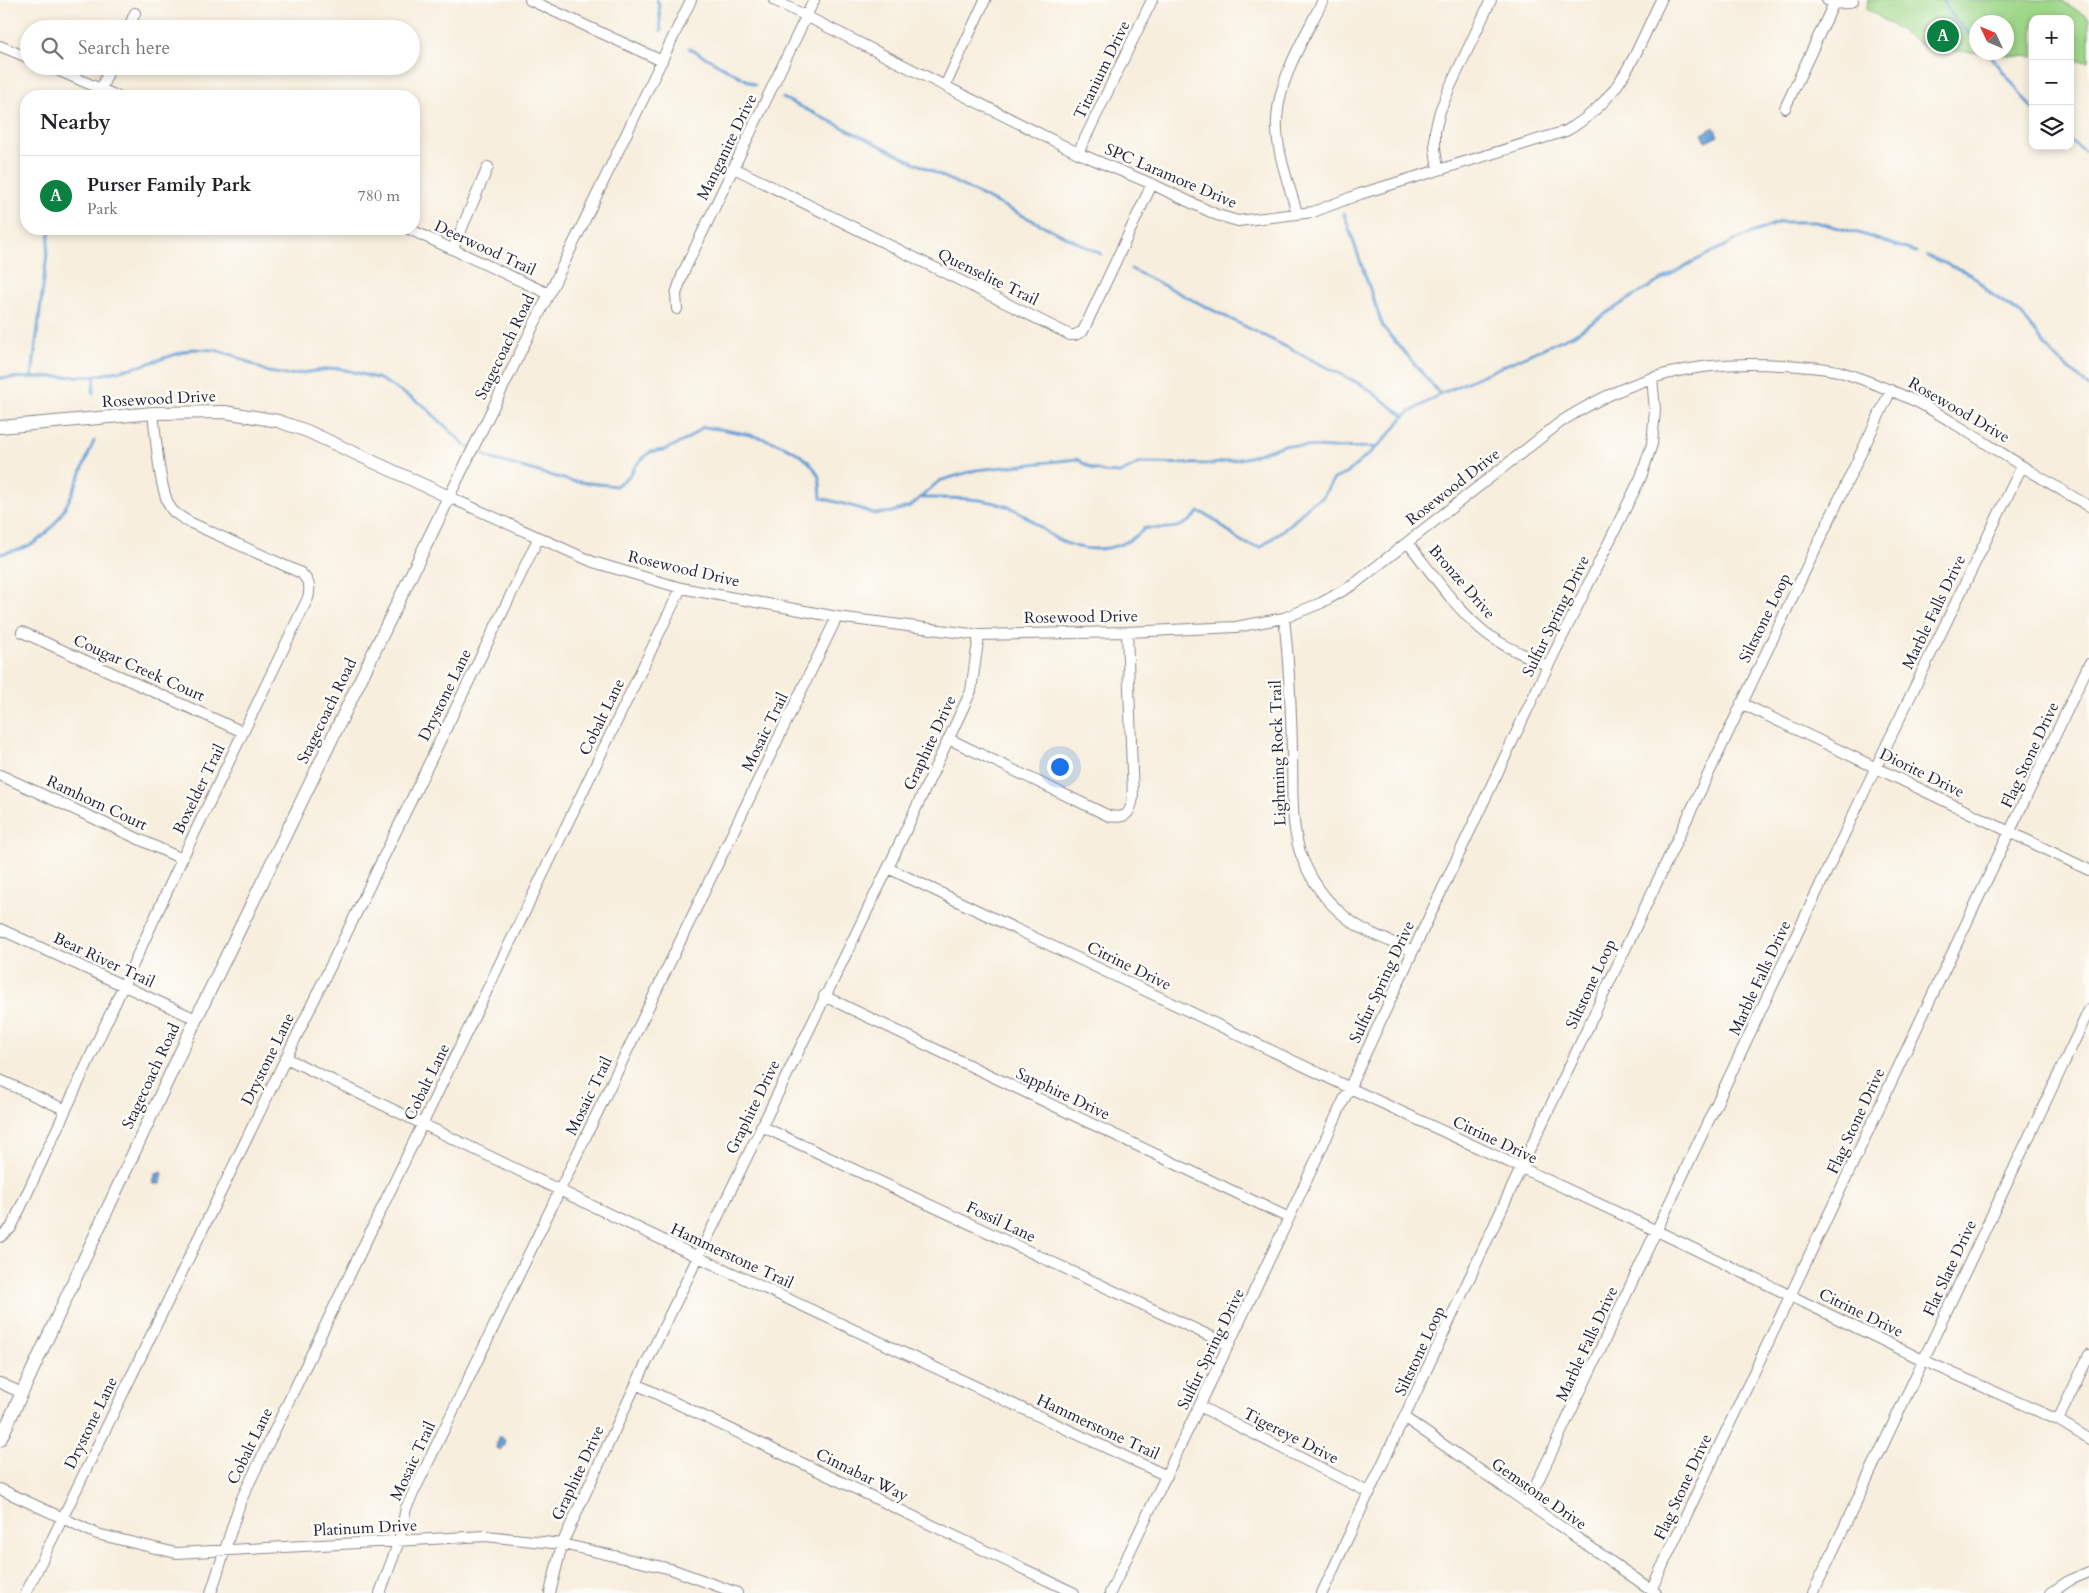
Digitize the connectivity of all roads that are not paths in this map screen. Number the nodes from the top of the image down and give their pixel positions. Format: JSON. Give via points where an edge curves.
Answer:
{"nodes":[{"id":1,"x":530,"y":0,"type":"edge"},
{"id":2,"x":691,"y":0,"type":"edge"},
{"id":3,"x":774,"y":0,"type":"edge"},
{"id":4,"x":814,"y":0,"type":"edge"},
{"id":5,"x":985,"y":0,"type":"edge"},
{"id":6,"x":1152,"y":0,"type":"edge"},
{"id":7,"x":1323,"y":0,"type":"edge"},
{"id":8,"x":1491,"y":0,"type":"edge"},
{"id":9,"x":1660,"y":0,"type":"edge"},
{"id":10,"x":1853,"y":1,"type":"dead end"},
{"id":11,"x":1830,"y":2,"type":"edge"},
{"id":12,"x":135,"y":13,"type":"dead end"},
{"id":13,"x":806,"y":16,"type":"junction"},
{"id":14,"x":132,"y":20,"type":"edge"},
{"id":15,"x":0,"y":46,"type":"edge"},
{"id":16,"x":20,"y":54,"type":"edge"},
{"id":17,"x":662,"y":61,"type":"junction"},
{"id":18,"x":65,"y":75,"type":"edge"},
{"id":19,"x":107,"y":75,"type":"edge"},
{"id":20,"x":944,"y":86,"type":"junction"},
{"id":21,"x":94,"y":90,"type":"edge"},
{"id":22,"x":101,"y":90,"type":"edge"},
{"id":23,"x":1785,"y":108,"type":"dead end"},
{"id":24,"x":1078,"y":153,"type":"junction"},
{"id":25,"x":488,"y":167,"type":"dead end"},
{"id":26,"x":734,"y":168,"type":"junction"},
{"id":27,"x":1438,"y":170,"type":"junction"},
{"id":28,"x":1152,"y":184,"type":"junction"},
{"id":29,"x":1297,"y":213,"type":"junction"},
{"id":30,"x":420,"y":234,"type":"edge"},
{"id":31,"x":452,"y":249,"type":"junction"},
{"id":32,"x":550,"y":294,"type":"junction"},
{"id":33,"x":677,"y":308,"type":"dead end"},
{"id":34,"x":1652,"y":378,"type":"junction"},
{"id":35,"x":1891,"y":390,"type":"junction"},
{"id":36,"x":153,"y":413,"type":"junction"},
{"id":37,"x":0,"y":427,"type":"edge"},
{"id":38,"x":2022,"y":466,"type":"junction"},
{"id":39,"x":449,"y":497,"type":"junction"},
{"id":40,"x":2089,"y":506,"type":"edge"},
{"id":41,"x":538,"y":538,"type":"junction"},
{"id":42,"x":1408,"y":543,"type":"junction"},
{"id":43,"x":681,"y":588,"type":"junction"},
{"id":44,"x":837,"y":617,"type":"junction"},
{"id":45,"x":1284,"y":618,"type":"junction"},
{"id":46,"x":22,"y":632,"type":"dead end"},
{"id":47,"x":1127,"y":632,"type":"junction"},
{"id":48,"x":979,"y":634,"type":"junction"},
{"id":49,"x":2089,"y":664,"type":"edge"},
{"id":50,"x":1548,"y":666,"type":"junction"},
{"id":51,"x":1741,"y":703,"type":"junction"},
{"id":52,"x":243,"y":732,"type":"junction"},
{"id":53,"x":949,"y":739,"type":"junction"},
{"id":54,"x":1876,"y":767,"type":"junction"},
{"id":55,"x":0,"y":775,"type":"edge"},
{"id":56,"x":2010,"y":833,"type":"junction"},
{"id":57,"x":182,"y":858,"type":"junction"},
{"id":58,"x":888,"y":868,"type":"junction"},
{"id":59,"x":2089,"y":870,"type":"edge"},
{"id":60,"x":0,"y":929,"type":"edge"},
{"id":61,"x":1413,"y":951,"type":"junction"},
{"id":62,"x":123,"y":984,"type":"junction"},
{"id":63,"x":824,"y":996,"type":"junction"},
{"id":64,"x":2089,"y":1010,"type":"edge"},
{"id":65,"x":196,"y":1019,"type":"junction"},
{"id":66,"x":286,"y":1058,"type":"junction"},
{"id":67,"x":0,"y":1080,"type":"edge"},
{"id":68,"x":1350,"y":1088,"type":"junction"},
{"id":69,"x":64,"y":1109,"type":"junction"},
{"id":70,"x":423,"y":1124,"type":"junction"},
{"id":71,"x":761,"y":1126,"type":"junction"},
{"id":72,"x":1521,"y":1168,"type":"junction"},
{"id":73,"x":560,"y":1190,"type":"junction"},
{"id":74,"x":1289,"y":1218,"type":"junction"},
{"id":75,"x":1657,"y":1231,"type":"junction"},
{"id":76,"x":0,"y":1237,"type":"edge"},
{"id":77,"x":698,"y":1257,"type":"junction"},
{"id":78,"x":1790,"y":1295,"type":"junction"},
{"id":79,"x":1229,"y":1345,"type":"junction"},
{"id":80,"x":2089,"y":1354,"type":"edge"},
{"id":81,"x":1923,"y":1360,"type":"junction"},
{"id":82,"x":0,"y":1383,"type":"edge"},
{"id":83,"x":636,"y":1384,"type":"junction"},
{"id":84,"x":22,"y":1393,"type":"junction"},
{"id":85,"x":1199,"y":1406,"type":"junction"},
{"id":86,"x":1405,"y":1418,"type":"junction"},
{"id":87,"x":2058,"y":1420,"type":"junction"},
{"id":88,"x":2089,"y":1439,"type":"edge"},
{"id":89,"x":0,"y":1440,"type":"edge"},
{"id":90,"x":1167,"y":1476,"type":"junction"},
{"id":91,"x":0,"y":1489,"type":"edge"},
{"id":92,"x":1370,"y":1493,"type":"junction"},
{"id":93,"x":1528,"y":1504,"type":"junction"},
{"id":94,"x":62,"y":1517,"type":"junction"},
{"id":95,"x":399,"y":1541,"type":"junction"},
{"id":96,"x":562,"y":1544,"type":"junction"},
{"id":97,"x":225,"y":1552,"type":"junction"},
{"id":98,"x":2089,"y":1572,"type":"edge"},
{"id":99,"x":1653,"y":1591,"type":"edge"},
{"id":100,"x":26,"y":1593,"type":"edge"},
{"id":101,"x":211,"y":1593,"type":"edge"},
{"id":102,"x":380,"y":1593,"type":"edge"},
{"id":103,"x":550,"y":1593,"type":"edge"},
{"id":104,"x":737,"y":1593,"type":"edge"},
{"id":105,"x":1074,"y":1593,"type":"edge"},
{"id":106,"x":1110,"y":1593,"type":"edge"},
{"id":107,"x":1322,"y":1593,"type":"edge"},
{"id":108,"x":1813,"y":1593,"type":"edge"},
{"id":109,"x":2051,"y":1593,"type":"edge"}],
"edges":[{"from":1,"to":17,"type":"street"},
{"from":2,"to":17,"type":"street","name":"Stagecoach Road"},
{"from":3,"to":13,"type":"street","name":"SPC Laramore Drive"},
{"from":4,"to":13,"type":"street","name":"Manganite Drive"},
{"from":5,"to":20,"type":"street"},
{"from":6,"to":24,"type":"street","name":"Titanium Drive"},
{"from":7,"to":29,"type":"street","via":[[1285,80],[1277,120],[1279,143]]},
{"from":8,"to":27,"type":"street","via":[[1440,111],[1434,148]]},
{"from":9,"to":27,"type":"street","name":"SPC Laramore Drive","via":[[1618,87],[1584,120],[1566,131]]},
{"from":10,"to":11,"type":"street","via":[[1845,4]]},
{"from":11,"to":23,"type":"street"},
{"from":12,"to":14,"type":"street"},
{"from":13,"to":20,"type":"street","name":"SPC Laramore Drive"},
{"from":13,"to":26,"type":"street","name":"Manganite Drive"},
{"from":15,"to":16,"type":"street"},
{"from":17,"to":32,"type":"street","name":"Stagecoach Road"},
{"from":18,"to":21,"type":"street"},
{"from":19,"to":22,"type":"street"},
{"from":20,"to":24,"type":"street","name":"SPC Laramore Drive"},
{"from":24,"to":28,"type":"street","name":"SPC Laramore Drive"},
{"from":25,"to":31,"type":"street"},
{"from":26,"to":28,"type":"street","name":"Quenselite Trail","via":[[1070,335],[1083,331]]},
{"from":26,"to":33,"type":"street","name":"Manganite Drive","via":[[683,272],[676,294]]},
{"from":27,"to":29,"type":"street","name":"SPC Laramore Drive","via":[[1313,212]]},
{"from":28,"to":29,"type":"street","name":"SPC Laramore Drive","via":[[1217,215],[1238,221]]},
{"from":30,"to":31,"type":"street","name":"Deerwood Trail"},
{"from":31,"to":32,"type":"street","name":"Deerwood Trail"},
{"from":32,"to":39,"type":"street","name":"Stagecoach Road"},
{"from":34,"to":35,"type":"street","name":"Rosewood Drive","via":[[1725,363],[1763,364],[1839,372]]},
{"from":34,"to":42,"type":"street","name":"Rosewood Drive","via":[[1598,400],[1562,421]]},
{"from":34,"to":50,"type":"street","name":"Sulfur Spring Drive","via":[[1655,410],[1652,444],[1641,478]]},
{"from":35,"to":38,"type":"street","name":"Rosewood Drive","via":[[1916,401]]},
{"from":35,"to":51,"type":"street","name":"Siltstone Loop"},
{"from":36,"to":37,"type":"main road","name":"Rosewood Drive"},
{"from":36,"to":39,"type":"main road","name":"Rosewood Drive","via":[[225,412],[278,421],[307,431]]},
{"from":36,"to":52,"type":"street","name":"Boxelder Trail","via":[[161,475],[166,499],[173,511],[189,522],[300,573],[310,588]]},
{"from":38,"to":40,"type":"street","name":"Rosewood Drive"},
{"from":38,"to":54,"type":"street","name":"Marble Falls Drive"},
{"from":39,"to":41,"type":"street","name":"Rosewood Drive"},
{"from":39,"to":65,"type":"main road","name":"Stagecoach Road"},
{"from":41,"to":43,"type":"street","name":"Rosewood Drive","via":[[593,562]]},
{"from":41,"to":66,"type":"street","name":"Drystone Lane"},
{"from":42,"to":45,"type":"street","name":"Rosewood Drive","via":[[1353,585]]},
{"from":42,"to":50,"type":"street","name":"Bronze Drive","via":[[1481,629],[1502,644]]},
{"from":43,"to":44,"type":"street","name":"Rosewood Drive"},
{"from":43,"to":70,"type":"street","name":"Cobalt Lane"},
{"from":44,"to":48,"type":"street","name":"Rosewood Drive"},
{"from":44,"to":73,"type":"street","name":"Mosaic Trail"},
{"from":45,"to":47,"type":"street","name":"Rosewood Drive","via":[[1236,627]]},
{"from":45,"to":61,"type":"street","name":"Lightning Rock Trail","via":[[1290,675],[1294,822],[1300,852],[1326,898],[1347,918],[1363,930]]},
{"from":46,"to":52,"type":"street","name":"Cougar Creek Court"},
{"from":47,"to":48,"type":"street","name":"Rosewood Drive"},
{"from":47,"to":53,"type":"street","via":[[1133,798],[1126,816],[1109,816]]},
{"from":48,"to":53,"type":"street","name":"Graphite Drive","via":[[971,691]]},
{"from":49,"to":56,"type":"street","name":"Flag Stone Drive"},
{"from":50,"to":61,"type":"street","name":"Sulfur Spring Drive"},
{"from":51,"to":54,"type":"street","name":"Diorite Drive"},
{"from":51,"to":72,"type":"street","name":"Siltstone Loop"},
{"from":52,"to":57,"type":"street","name":"Boxelder Trail"},
{"from":53,"to":58,"type":"street","name":"Graphite Drive"},
{"from":54,"to":56,"type":"street","name":"Diorite Drive"},
{"from":54,"to":75,"type":"street","name":"Marble Falls Drive"},
{"from":55,"to":57,"type":"street","name":"Ramhorn Court"},
{"from":56,"to":59,"type":"street","name":"Diorite Drive"},
{"from":56,"to":78,"type":"street","name":"Flag Stone Drive"},
{"from":57,"to":62,"type":"street","name":"Boxelder Trail"},
{"from":58,"to":63,"type":"street","name":"Graphite Drive"},
{"from":58,"to":68,"type":"street","name":"Citrine Drive"},
{"from":60,"to":62,"type":"street","name":"Bear River Trail"},
{"from":61,"to":68,"type":"street","name":"Sulfur Spring Drive"},
{"from":62,"to":65,"type":"street","name":"Bear River Trail"},
{"from":62,"to":69,"type":"street","name":"Boxelder Trail"},
{"from":63,"to":71,"type":"street","name":"Graphite Drive"},
{"from":63,"to":74,"type":"street","name":"Sapphire Drive"},
{"from":64,"to":81,"type":"street","name":"Flat Slate Drive"},
{"from":65,"to":84,"type":"main road","name":"Stagecoach Road"},
{"from":66,"to":70,"type":"street","name":"Hammerstone Trail"},
{"from":66,"to":94,"type":"street","name":"Drystone Lane"},
{"from":67,"to":69,"type":"street"},
{"from":68,"to":72,"type":"street","name":"Citrine Drive"},
{"from":68,"to":74,"type":"street","name":"Sulfur Spring Drive"},
{"from":69,"to":76,"type":"street","name":"Boxelder Trail","via":[[11,1228]]},
{"from":70,"to":73,"type":"street","name":"Hammerstone Trail"},
{"from":70,"to":97,"type":"street","name":"Cobalt Lane","via":[[241,1500]]},
{"from":71,"to":77,"type":"street","name":"Graphite Drive"},
{"from":71,"to":79,"type":"street","name":"Fossil Lane"},
{"from":72,"to":75,"type":"street","name":"Citrine Drive"},
{"from":72,"to":86,"type":"street","name":"Siltstone Loop"},
{"from":73,"to":77,"type":"street","name":"Hammerstone Trail"},
{"from":73,"to":95,"type":"street","name":"Mosaic Trail","via":[[406,1508]]},
{"from":74,"to":79,"type":"street","name":"Sulfur Spring Drive"},
{"from":75,"to":78,"type":"street","name":"Citrine Drive"},
{"from":75,"to":93,"type":"street","name":"Marble Falls Drive"},
{"from":77,"to":83,"type":"street","name":"Graphite Drive"},
{"from":77,"to":90,"type":"street","name":"Hammerstone Trail"},
{"from":78,"to":81,"type":"street","name":"Citrine Drive"},
{"from":78,"to":99,"type":"street","name":"Flag Stone Drive"},
{"from":79,"to":85,"type":"street","name":"Sulfur Spring Drive"},
{"from":80,"to":87,"type":"street"},
{"from":81,"to":87,"type":"street","name":"Citrine Drive"},
{"from":81,"to":108,"type":"street","name":"Flat Slate Drive"},
{"from":82,"to":84,"type":"street"},
{"from":83,"to":96,"type":"street","name":"Graphite Drive"},
{"from":83,"to":105,"type":"street","name":"Cinnabar Way"},
{"from":84,"to":89,"type":"main road","name":"Stagecoach Road"},
{"from":85,"to":90,"type":"street","name":"Sulfur Spring Drive"},
{"from":85,"to":92,"type":"street","name":"Tigereye Drive"},
{"from":86,"to":92,"type":"street","name":"Siltstone Loop"},
{"from":86,"to":93,"type":"street","name":"Gemstone Drive"},
{"from":87,"to":88,"type":"street","name":"Citrine Drive"},
{"from":90,"to":106,"type":"street","name":"Sulfur Spring Drive"},
{"from":91,"to":94,"type":"street","name":"Platinum Drive"},
{"from":92,"to":107,"type":"street","name":"Siltstone Loop"},
{"from":93,"to":99,"type":"street","name":"Gemstone Drive"},
{"from":94,"to":97,"type":"street","name":"Platinum Drive","via":[[97,1534],[176,1553]]},
{"from":94,"to":100,"type":"street","name":"Drystone Lane"},
{"from":95,"to":96,"type":"street","name":"Platinum Drive","via":[[486,1536]]},
{"from":95,"to":97,"type":"street","name":"Platinum Drive"},
{"from":95,"to":102,"type":"street","name":"Mosaic Trail"},
{"from":96,"to":103,"type":"street","name":"Graphite Drive"},
{"from":96,"to":104,"type":"street","name":"Platinum Drive","via":[[671,1569]]},
{"from":97,"to":101,"type":"street","name":"Cobalt Lane"},
{"from":98,"to":109,"type":"street"}]}
